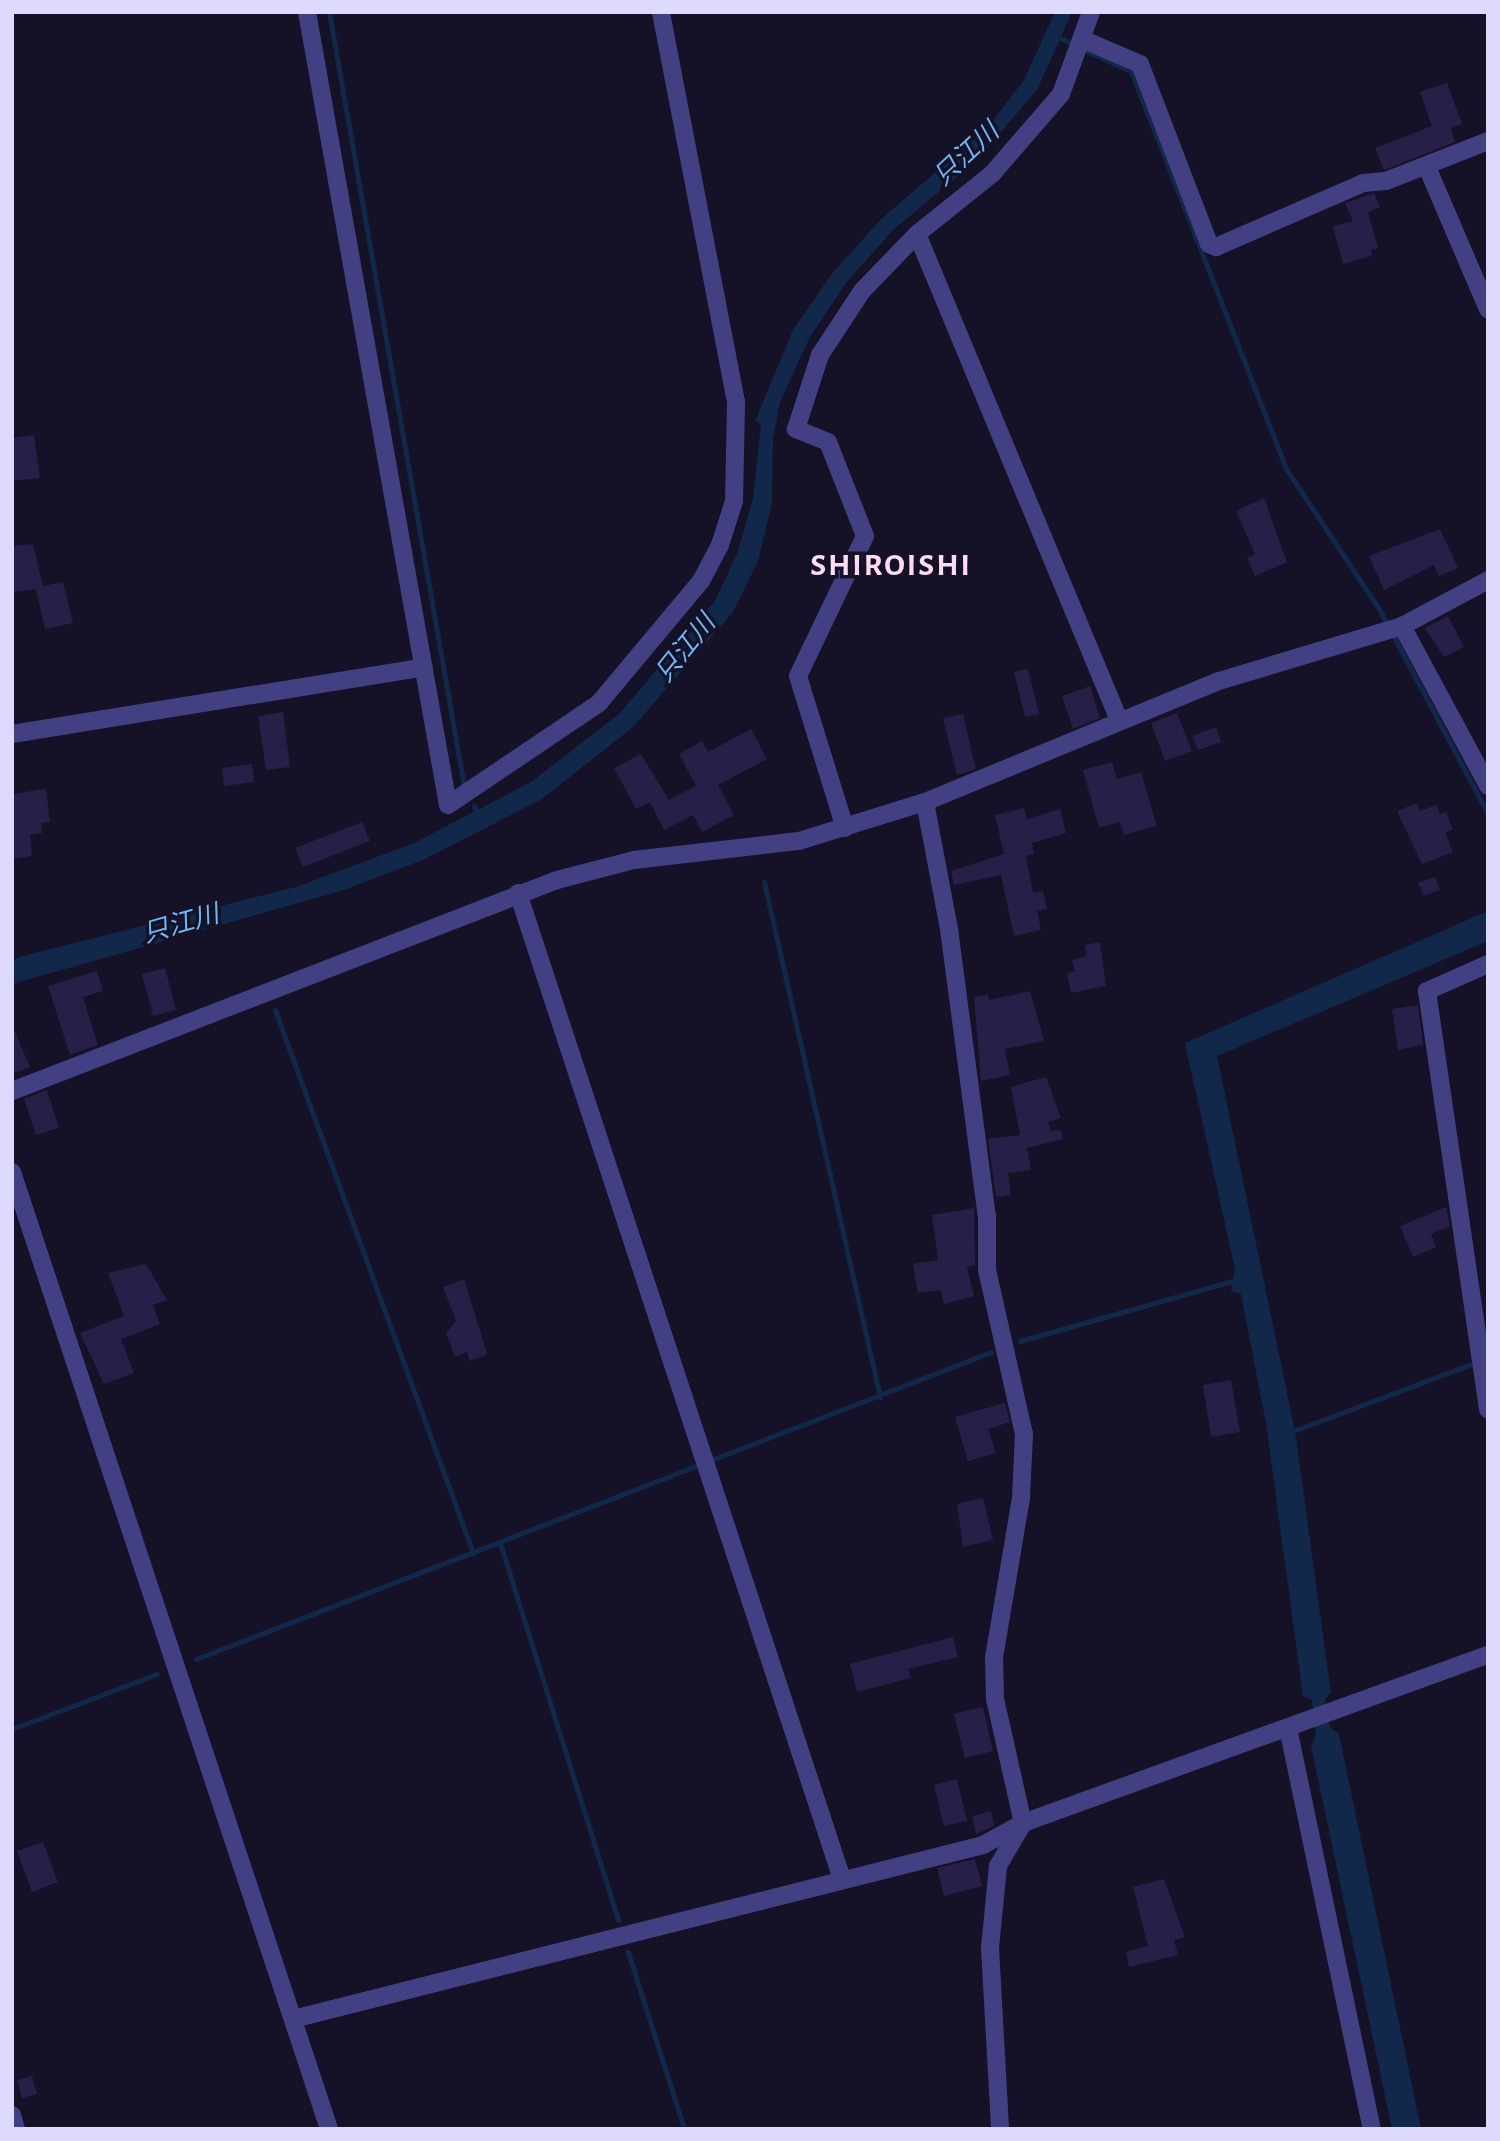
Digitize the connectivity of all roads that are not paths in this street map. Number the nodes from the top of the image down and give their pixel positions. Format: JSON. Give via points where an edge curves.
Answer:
{"nodes":[{"id":1,"x":307,"y":12,"type":"edge"},
{"id":2,"x":661,"y":12,"type":"edge"},
{"id":3,"x":1091,"y":12,"type":"edge"},
{"id":4,"x":1084,"y":40,"type":"junction"},
{"id":5,"x":1488,"y":141,"type":"edge"},
{"id":6,"x":1427,"y":167,"type":"junction"},
{"id":7,"x":917,"y":234,"type":"junction"},
{"id":8,"x":1488,"y":309,"type":"edge"},
{"id":9,"x":1488,"y":580,"type":"edge"},
{"id":10,"x":1394,"y":628,"type":"junction"},
{"id":11,"x":424,"y":667,"type":"junction"},
{"id":12,"x":1119,"y":720,"type":"junction"},
{"id":13,"x":12,"y":734,"type":"edge"},
{"id":14,"x":1480,"y":752,"type":"edge"},
{"id":15,"x":1488,"y":786,"type":"edge"},
{"id":16,"x":925,"y":802,"type":"junction"},
{"id":17,"x":845,"y":828,"type":"junction"},
{"id":18,"x":518,"y":893,"type":"junction"},
{"id":19,"x":1488,"y":964,"type":"edge"},
{"id":20,"x":12,"y":1091,"type":"edge"},
{"id":21,"x":12,"y":1172,"type":"edge"},
{"id":22,"x":16,"y":1196,"type":"edge"},
{"id":23,"x":1488,"y":1410,"type":"edge"},
{"id":24,"x":1488,"y":1656,"type":"edge"},
{"id":25,"x":1288,"y":1728,"type":"junction"},
{"id":26,"x":1023,"y":1823,"type":"junction"},
{"id":27,"x":842,"y":1879,"type":"junction"},
{"id":28,"x":293,"y":2019,"type":"junction"},
{"id":29,"x":12,"y":2115,"type":"edge"},
{"id":30,"x":16,"y":2129,"type":"edge"},
{"id":31,"x":329,"y":2129,"type":"edge"},
{"id":32,"x":1000,"y":2129,"type":"edge"},
{"id":33,"x":1372,"y":2129,"type":"edge"}],
"edges":[{"from":1,"to":11,"type":"street"},
{"from":2,"to":11,"type":"street","via":[[736,402],[734,501],[720,545],[667,628],[599,704],[448,805]]},
{"from":3,"to":4,"type":"street"},
{"from":4,"to":6,"type":"street","via":[[1140,64],[1209,244],[1216,247],[1363,183]]},
{"from":4,"to":7,"type":"street","via":[[1061,94],[1010,154]]},
{"from":5,"to":6,"type":"street"},
{"from":6,"to":8,"type":"street"},
{"from":7,"to":12,"type":"street"},
{"from":7,"to":17,"type":"street","via":[[862,291],[820,355],[796,429],[828,442],[865,536],[798,676]]},
{"from":9,"to":10,"type":"street"},
{"from":10,"to":12,"type":"street","via":[[1219,681]]},
{"from":10,"to":14,"type":"street"},
{"from":11,"to":13,"type":"street"},
{"from":12,"to":16,"type":"street","via":[[1088,739]]},
{"from":14,"to":15,"type":"street"},
{"from":16,"to":17,"type":"street"},
{"from":16,"to":26,"type":"street","via":[[962,1025],[987,1216],[987,1270],[1024,1434],[1021,1498],[995,1657],[995,1699]]},
{"from":17,"to":18,"type":"street","via":[[799,841],[634,859]]},
{"from":18,"to":20,"type":"street"},
{"from":18,"to":27,"type":"street"},
{"from":19,"to":23,"type":"street","via":[[1427,991]]},
{"from":21,"to":22,"type":"street"},
{"from":22,"to":28,"type":"street"},
{"from":24,"to":25,"type":"street"},
{"from":25,"to":26,"type":"street"},
{"from":25,"to":33,"type":"street"},
{"from":26,"to":27,"type":"street","via":[[983,1845]]},
{"from":26,"to":32,"type":"street","via":[[998,1866],[990,1948]]},
{"from":27,"to":28,"type":"street"},
{"from":28,"to":31,"type":"street"},
{"from":29,"to":30,"type":"street"}]}
